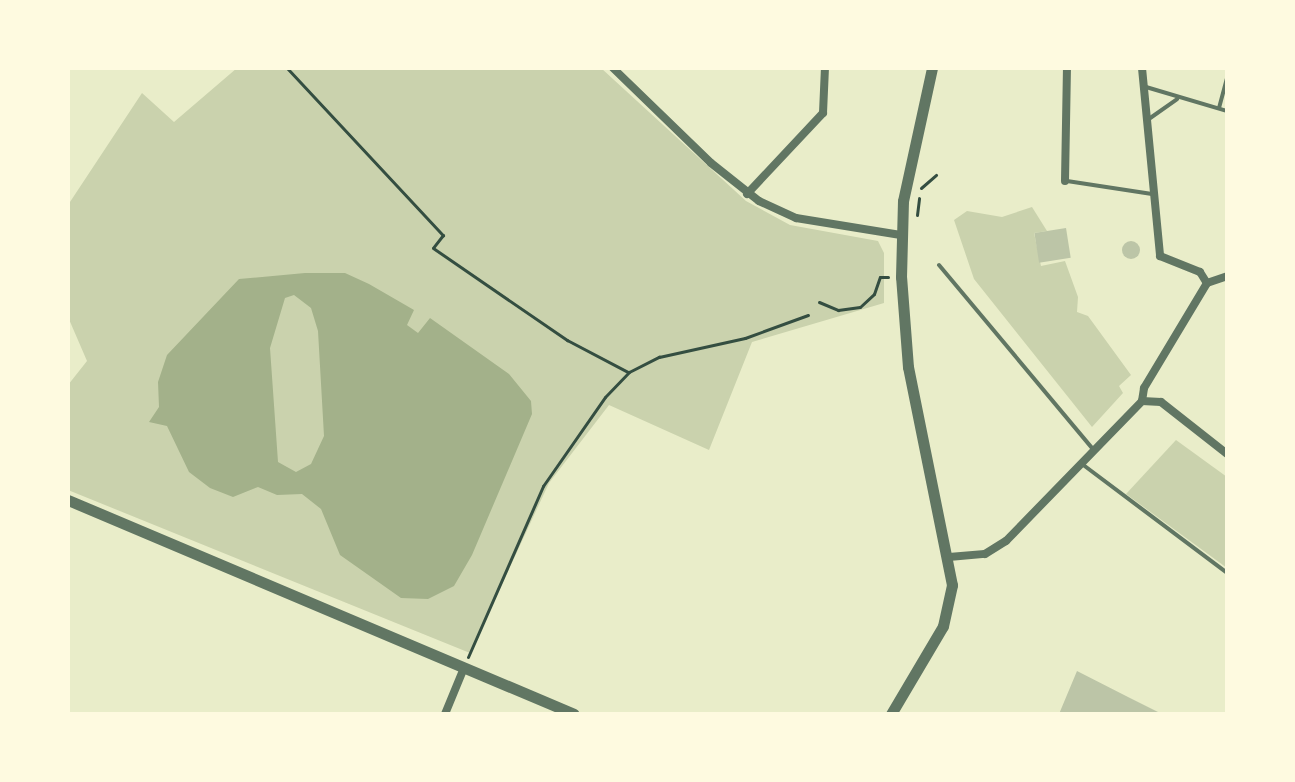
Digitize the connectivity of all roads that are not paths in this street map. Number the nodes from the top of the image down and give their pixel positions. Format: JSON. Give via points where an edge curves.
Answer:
{"nodes":[{"id":1,"x":613,"y":68,"type":"edge"},
{"id":2,"x":825,"y":68,"type":"edge"},
{"id":3,"x":932,"y":68,"type":"edge"},
{"id":4,"x":1067,"y":68,"type":"edge"},
{"id":5,"x":1142,"y":68,"type":"edge"},
{"id":6,"x":1227,"y":79,"type":"edge"},
{"id":7,"x":1143,"y":86,"type":"junction"},
{"id":8,"x":1177,"y":99,"type":"junction"},
{"id":9,"x":1218,"y":109,"type":"junction"},
{"id":10,"x":1227,"y":111,"type":"edge"},
{"id":11,"x":1145,"y":122,"type":"junction"},
{"id":12,"x":1065,"y":181,"type":"joint"},
{"id":13,"x":747,"y":194,"type":"junction"},
{"id":14,"x":1152,"y":194,"type":"junction"},
{"id":15,"x":901,"y":235,"type":"junction"},
{"id":16,"x":939,"y":265,"type":"dead end"},
{"id":17,"x":1227,"y":276,"type":"edge"},
{"id":18,"x":1207,"y":283,"type":"junction"},
{"id":19,"x":1142,"y":401,"type":"junction"},
{"id":20,"x":1093,"y":449,"type":"junction"},
{"id":21,"x":1227,"y":454,"type":"edge"},
{"id":22,"x":1081,"y":463,"type":"junction"},
{"id":23,"x":68,"y":500,"type":"edge"},
{"id":24,"x":949,"y":557,"type":"junction"},
{"id":25,"x":1227,"y":573,"type":"edge"},
{"id":26,"x":464,"y":668,"type":"junction"},
{"id":27,"x":445,"y":714,"type":"edge"},
{"id":28,"x":574,"y":714,"type":"edge"},
{"id":29,"x":891,"y":714,"type":"edge"}],
"edges":[{"from":1,"to":13,"type":"street"},
{"from":2,"to":13,"type":"street","via":[[823,113]]},
{"from":3,"to":15,"type":"street","via":[[913,141]]},
{"from":4,"to":12,"type":"street"},
{"from":5,"to":7,"type":"street"},
{"from":6,"to":9,"type":"lane"},
{"from":7,"to":8,"type":"lane"},
{"from":7,"to":11,"type":"street"},
{"from":8,"to":9,"type":"lane"},
{"from":8,"to":11,"type":"lane"},
{"from":9,"to":10,"type":"lane"},
{"from":11,"to":14,"type":"street"},
{"from":12,"to":14,"type":"lane"},
{"from":13,"to":15,"type":"street","via":[[796,218]]},
{"from":14,"to":18,"type":"street","via":[[1160,256],[1200,272]]},
{"from":15,"to":24,"type":"street","via":[[908,367]]},
{"from":16,"to":20,"type":"lane"},
{"from":17,"to":18,"type":"street"},
{"from":18,"to":19,"type":"street","via":[[1144,388]]},
{"from":19,"to":20,"type":"street"},
{"from":19,"to":21,"type":"street","via":[[1161,402]]},
{"from":20,"to":22,"type":"street"},
{"from":22,"to":24,"type":"street","via":[[995,549]]},
{"from":22,"to":25,"type":"lane"},
{"from":23,"to":26,"type":"street"},
{"from":24,"to":29,"type":"street","via":[[952,585],[943,626]]},
{"from":26,"to":27,"type":"street"},
{"from":26,"to":28,"type":"street"}]}
